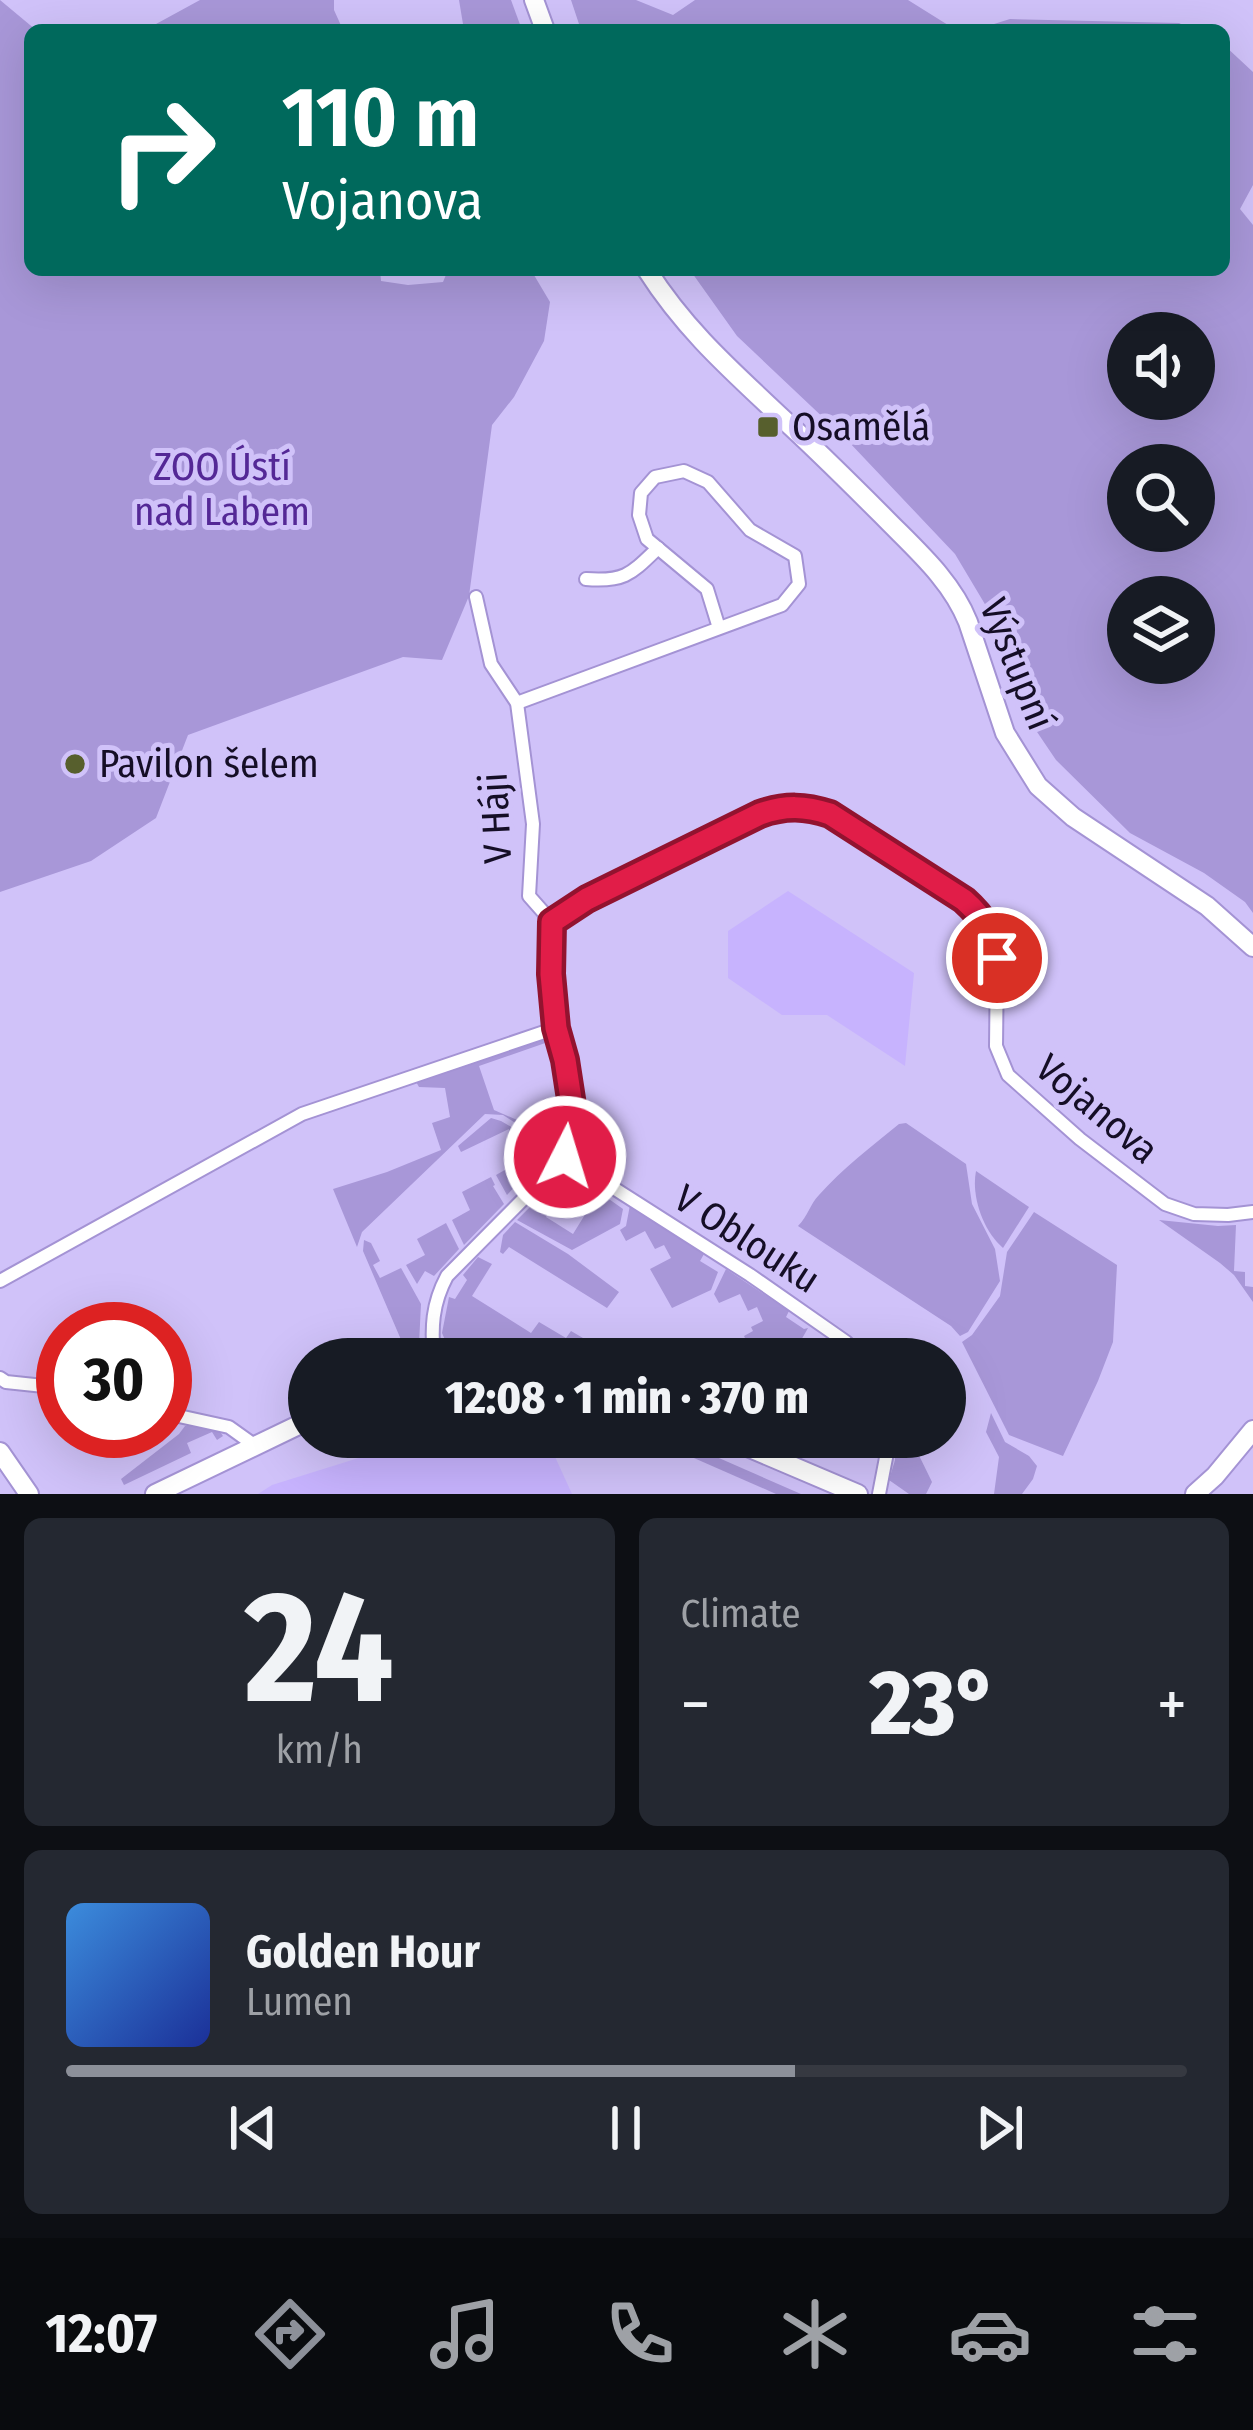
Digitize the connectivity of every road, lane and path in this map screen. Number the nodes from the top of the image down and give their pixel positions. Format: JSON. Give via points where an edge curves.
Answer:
{"nodes":[{"id":1,"x":651,"y":276,"type":"edge"},
{"id":2,"x":658,"y":548,"type":"junction"},
{"id":3,"x":586,"y":579,"type":"dead end"},
{"id":4,"x":476,"y":597,"type":"dead end"},
{"id":5,"x":719,"y":628,"type":"junction"},
{"id":6,"x":517,"y":703,"type":"junction"},
{"id":7,"x":552,"y":922,"type":"junction"},
{"id":8,"x":1253,"y":946,"type":"edge"},
{"id":9,"x":556,"y":1028,"type":"junction"},
{"id":10,"x":565,"y":1157,"type":"junction"},
{"id":11,"x":1253,"y":1212,"type":"edge"},
{"id":12,"x":0,"y":1281,"type":"edge"},
{"id":13,"x":433,"y":1338,"type":"edge"},
{"id":14,"x":840,"y":1338,"type":"edge"},
{"id":15,"x":3,"y":1380,"type":"edge"},
{"id":16,"x":36,"y":1384,"type":"edge"},
{"id":17,"x":192,"y":1419,"type":"edge"},
{"id":18,"x":288,"y":1430,"type":"edge"},
{"id":19,"x":1253,"y":1430,"type":"edge"},
{"id":20,"x":254,"y":1445,"type":"junction"},
{"id":21,"x":0,"y":1452,"type":"edge"},
{"id":22,"x":773,"y":1458,"type":"edge"},
{"id":23,"x":886,"y":1458,"type":"edge"},
{"id":24,"x":29,"y":1494,"type":"edge"},
{"id":25,"x":155,"y":1494,"type":"edge"},
{"id":26,"x":858,"y":1494,"type":"edge"},
{"id":27,"x":879,"y":1494,"type":"edge"},
{"id":28,"x":1196,"y":1494,"type":"edge"}],
"edges":[{"from":1,"to":8,"type":"street","name":"Výstupní","via":[[697,337],[945,581],[962,606],[1005,733],[1038,785]]},
{"from":2,"to":3,"type":"street","via":[[629,575]]},
{"from":2,"to":5,"type":"street","via":[[707,590]]},
{"from":2,"to":5,"type":"street","via":[[639,515],[641,493],[655,477],[684,470],[708,482],[750,530],[795,556],[799,584],[782,604]]},
{"from":4,"to":6,"type":"street","name":"V Háji","via":[[491,664]]},
{"from":5,"to":6,"type":"street"},
{"from":6,"to":7,"type":"street","name":"V Háji","via":[[533,824],[529,896]]},
{"from":7,"to":9,"type":"street"},
{"from":7,"to":11,"type":"street","name":"Vojanova","via":[[760,814],[781,806],[830,814],[964,900],[992,932],[996,1046],[1008,1075],[1165,1204],[1194,1214]]},
{"from":9,"to":10,"type":"street","via":[[573,1112]]},
{"from":9,"to":12,"type":"street","via":[[302,1114]]},
{"from":10,"to":13,"type":"street","via":[[447,1276]]},
{"from":10,"to":14,"type":"street","name":"V Oblouku"},
{"from":15,"to":16,"type":"street"},
{"from":17,"to":20,"type":"street","via":[[229,1427]]},
{"from":18,"to":20,"type":"street"},
{"from":19,"to":28,"type":"street"},
{"from":20,"to":25,"type":"street"},
{"from":21,"to":24,"type":"street"},
{"from":22,"to":26,"type":"street"},
{"from":23,"to":27,"type":"street"}]}
